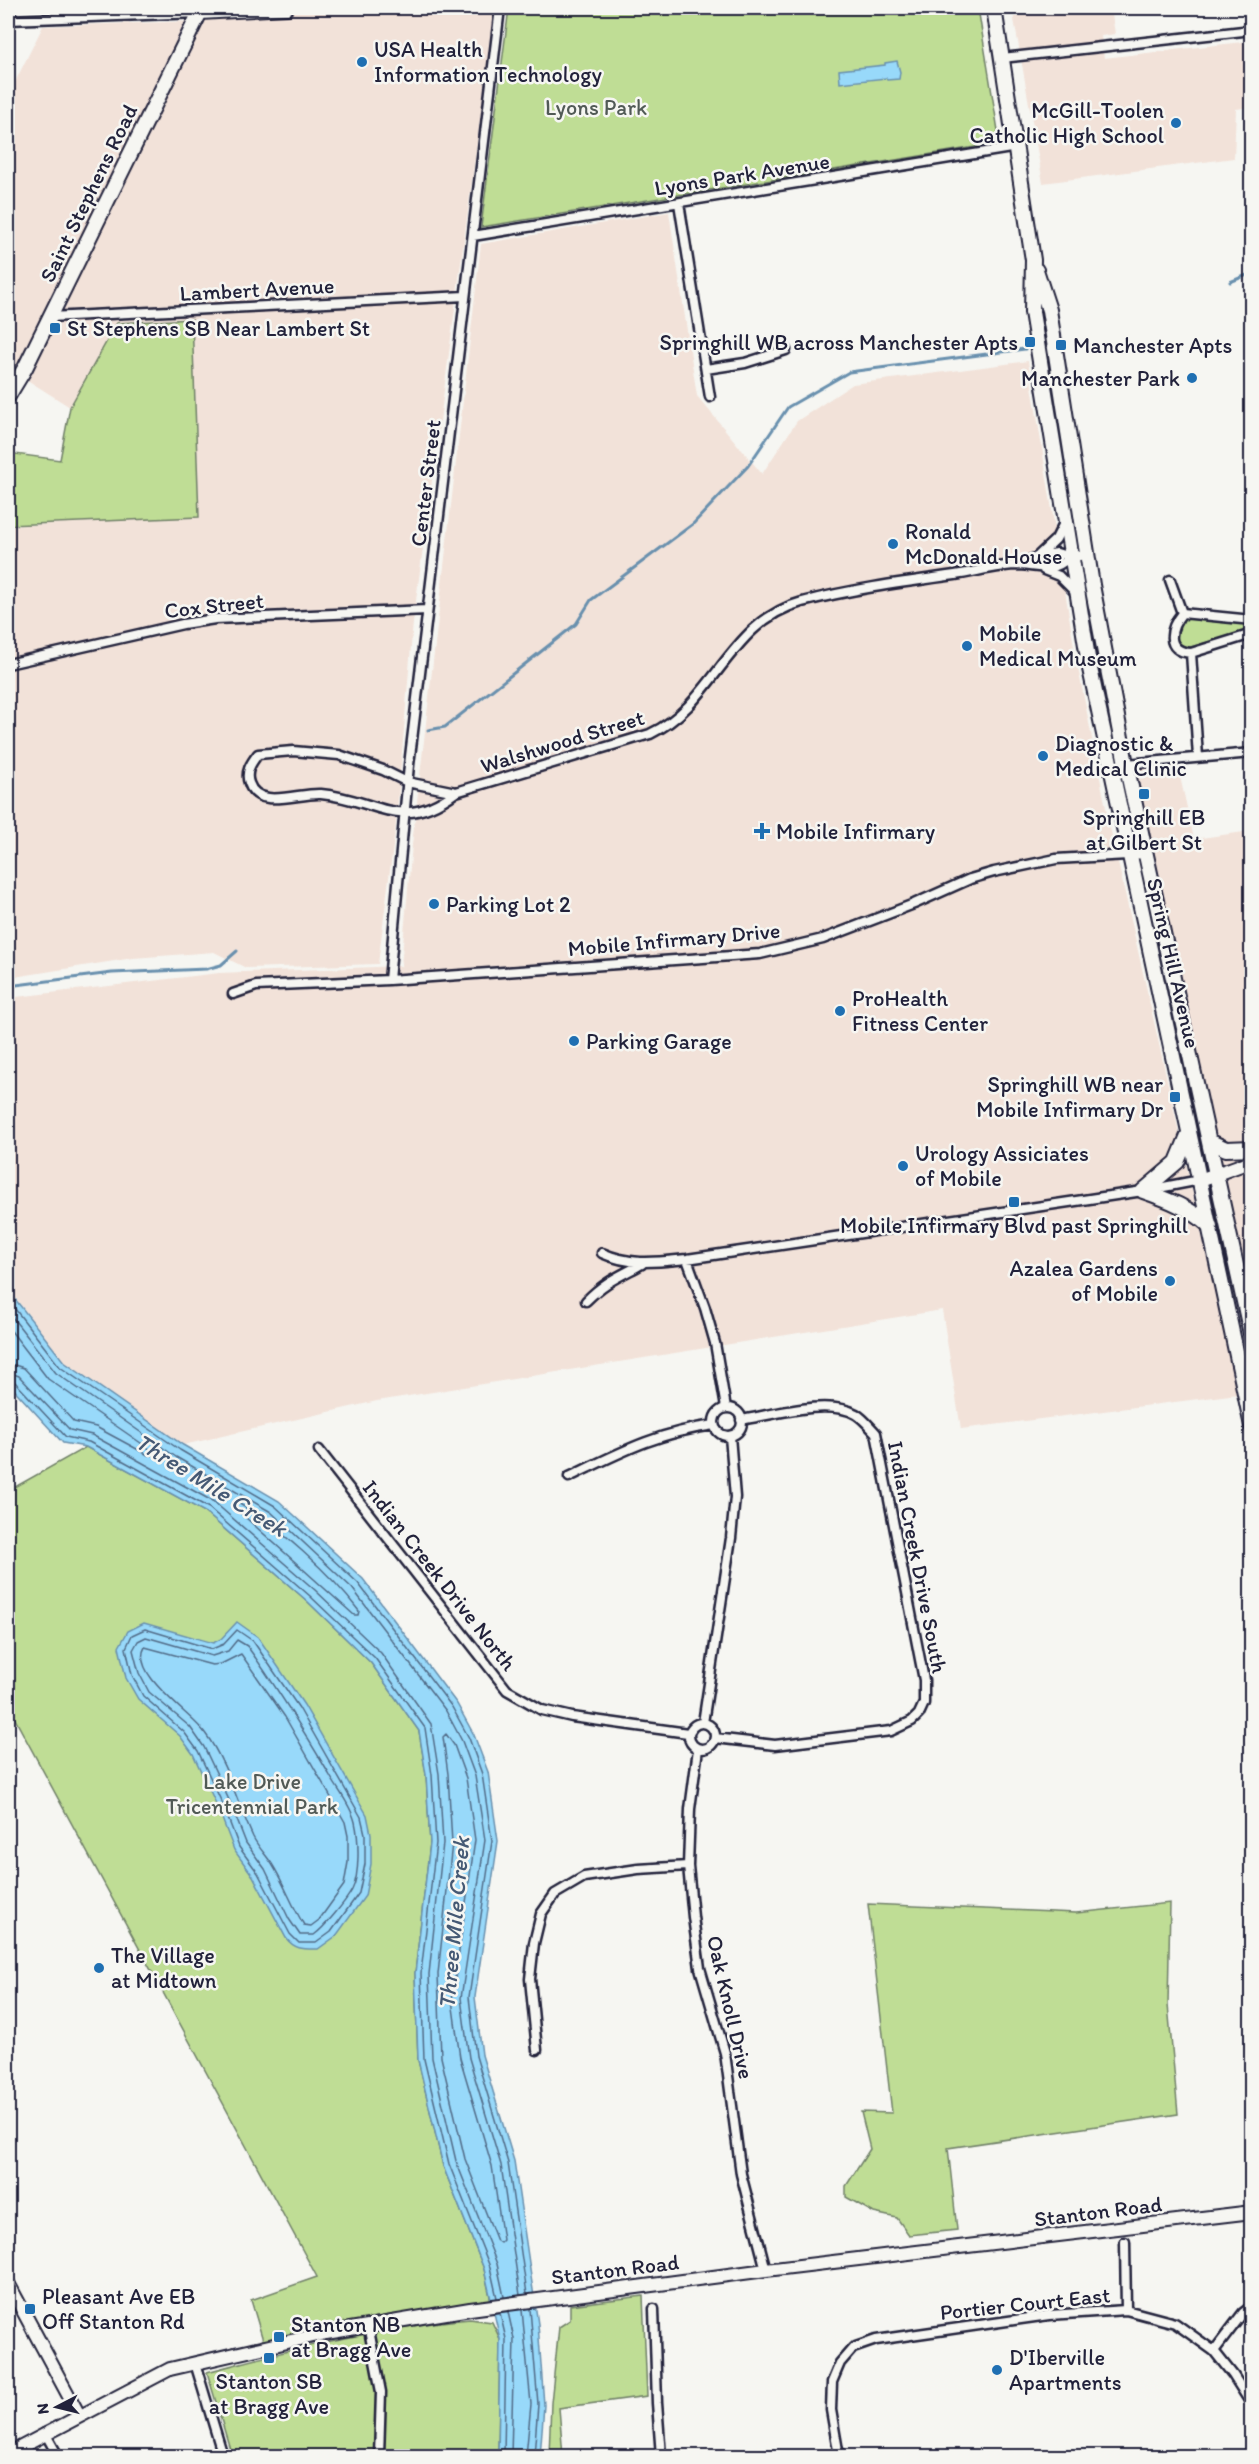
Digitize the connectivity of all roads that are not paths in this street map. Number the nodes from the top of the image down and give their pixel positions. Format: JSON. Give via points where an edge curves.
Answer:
{"nodes":[{"id":1,"x":30,"y":8,"type":"edge"},
{"id":2,"x":287,"y":8,"type":"edge"},
{"id":3,"x":500,"y":8,"type":"edge"},
{"id":4,"x":994,"y":8,"type":"edge"},
{"id":5,"x":199,"y":9,"type":"edge"},
{"id":6,"x":30,"y":19,"type":"junction"},
{"id":7,"x":8,"y":20,"type":"edge"},
{"id":8,"x":1251,"y":30,"type":"edge"},
{"id":9,"x":1002,"y":58,"type":"junction"},
{"id":10,"x":1017,"y":147,"type":"junction"},
{"id":11,"x":679,"y":203,"type":"junction"},
{"id":12,"x":473,"y":236,"type":"junction"},
{"id":13,"x":1033,"y":260,"type":"junction"},
{"id":14,"x":465,"y":296,"type":"junction"},
{"id":15,"x":50,"y":317,"type":"junction"},
{"id":16,"x":786,"y":350,"type":"dead end"},
{"id":17,"x":706,"y":369,"type":"junction"},
{"id":18,"x":9,"y":391,"type":"edge"},
{"id":19,"x":710,"y":397,"type":"dead end"},
{"id":20,"x":1064,"y":523,"type":"junction"},
{"id":21,"x":1088,"y":555,"type":"junction"},
{"id":22,"x":1039,"y":556,"type":"junction"},
{"id":23,"x":1070,"y":557,"type":"junction"},
{"id":24,"x":1019,"y":566,"type":"junction"},
{"id":25,"x":1041,"y":569,"type":"junction"},
{"id":26,"x":1170,"y":580,"type":"dead end"},
{"id":27,"x":1076,"y":592,"type":"junction"},
{"id":28,"x":427,"y":610,"type":"junction"},
{"id":29,"x":1182,"y":613,"type":"junction"},
{"id":30,"x":1251,"y":620,"type":"edge"},
{"id":31,"x":1251,"y":634,"type":"edge"},
{"id":32,"x":1191,"y":653,"type":"junction"},
{"id":33,"x":8,"y":664,"type":"edge"},
{"id":34,"x":1251,"y":753,"type":"edge"},
{"id":35,"x":1198,"y":757,"type":"junction"},
{"id":36,"x":1126,"y":764,"type":"junction"},
{"id":37,"x":407,"y":782,"type":"junction"},
{"id":38,"x":456,"y":792,"type":"junction"},
{"id":39,"x":404,"y":814,"type":"junction"},
{"id":40,"x":1146,"y":854,"type":"junction"},
{"id":41,"x":1129,"y":857,"type":"junction"},
{"id":42,"x":389,"y":980,"type":"junction"},
{"id":43,"x":233,"y":994,"type":"dead end"},
{"id":44,"x":1190,"y":1131,"type":"junction"},
{"id":45,"x":1209,"y":1141,"type":"junction"},
{"id":46,"x":1251,"y":1148,"type":"edge"},
{"id":47,"x":1251,"y":1161,"type":"edge"},
{"id":48,"x":1217,"y":1175,"type":"junction"},
{"id":49,"x":1200,"y":1180,"type":"junction"},
{"id":50,"x":1143,"y":1191,"type":"junction"},
{"id":51,"x":1210,"y":1226,"type":"junction"},
{"id":52,"x":602,"y":1254,"type":"dead end"},
{"id":53,"x":687,"y":1259,"type":"junction"},
{"id":54,"x":642,"y":1264,"type":"junction"},
{"id":55,"x":586,"y":1301,"type":"dead end"},
{"id":56,"x":1251,"y":1338,"type":"edge"},
{"id":57,"x":726,"y":1408,"type":"junction"},
{"id":58,"x":741,"y":1420,"type":"junction"},
{"id":59,"x":714,"y":1425,"type":"junction"},
{"id":60,"x":1251,"y":1426,"type":"edge"},
{"id":61,"x":730,"y":1436,"type":"junction"},
{"id":62,"x":319,"y":1450,"type":"dead end"},
{"id":63,"x":569,"y":1477,"type":"dead end"},
{"id":64,"x":703,"y":1723,"type":"junction"},
{"id":65,"x":688,"y":1733,"type":"junction"},
{"id":66,"x":715,"y":1738,"type":"junction"},
{"id":67,"x":698,"y":1749,"type":"junction"},
{"id":68,"x":688,"y":1866,"type":"junction"},
{"id":69,"x":537,"y":2050,"type":"dead end"},
{"id":70,"x":1251,"y":2212,"type":"edge"},
{"id":71,"x":1125,"y":2242,"type":"dead end"},
{"id":72,"x":766,"y":2270,"type":"junction"},
{"id":73,"x":8,"y":2283,"type":"edge"},
{"id":74,"x":1251,"y":2306,"type":"edge"},
{"id":75,"x":654,"y":2309,"type":"dead end"},
{"id":76,"x":1126,"y":2310,"type":"junction"},
{"id":77,"x":368,"y":2325,"type":"junction"},
{"id":78,"x":1214,"y":2350,"type":"junction"},
{"id":79,"x":195,"y":2363,"type":"junction"},
{"id":80,"x":1251,"y":2405,"type":"edge"},
{"id":81,"x":79,"y":2415,"type":"junction"},
{"id":82,"x":45,"y":2433,"type":"junction"},
{"id":83,"x":8,"y":2454,"type":"edge"},
{"id":84,"x":57,"y":2457,"type":"edge"},
{"id":85,"x":223,"y":2457,"type":"edge"},
{"id":86,"x":379,"y":2457,"type":"edge"},
{"id":87,"x":661,"y":2457,"type":"edge"},
{"id":88,"x":839,"y":2457,"type":"edge"}],
"edges":[{"from":1,"to":6,"type":"street"},
{"from":2,"to":5,"type":"street"},
{"from":3,"to":12,"type":"street","name":"Center Street"},
{"from":4,"to":9,"type":"main road","name":"Spring Hill Avenue"},
{"from":5,"to":6,"type":"street"},
{"from":5,"to":15,"type":"main road","name":"Saint Stephens Road"},
{"from":6,"to":7,"type":"street"},
{"from":8,"to":9,"type":"street"},
{"from":9,"to":10,"type":"main road","name":"Spring Hill Avenue"},
{"from":10,"to":11,"type":"street","name":"Lyons Park Avenue"},
{"from":10,"to":13,"type":"main road","name":"Spring Hill Avenue"},
{"from":11,"to":12,"type":"street","name":"Lyons Park Avenue"},
{"from":11,"to":17,"type":"street"},
{"from":12,"to":14,"type":"street","name":"Center Street"},
{"from":13,"to":20,"type":"main road","name":"Spring Hill Avenue","via":[[1032,312]]},
{"from":13,"to":21,"type":"main road","name":"Spring Hill Avenue","via":[[1050,310]]},
{"from":14,"to":15,"type":"street","name":"Lambert Avenue"},
{"from":14,"to":28,"type":"street","name":"Center Street"},
{"from":15,"to":18,"type":"main road","name":"Saint Stephens Road"},
{"from":16,"to":17,"type":"street","via":[[745,363]]},
{"from":17,"to":19,"type":"street"},
{"from":20,"to":22,"type":"street","name":"Walshwood Street","via":[[1056,539]]},
{"from":20,"to":23,"type":"main road","name":"Spring Hill Avenue"},
{"from":21,"to":23,"type":"street","name":"Walshwood Street"},
{"from":21,"to":36,"type":"main road","name":"Spring Hill Avenue"},
{"from":22,"to":23,"type":"street","name":"Walshwood Street","via":[[1057,553]]},
{"from":22,"to":24,"type":"street","name":"Walshwood Street"},
{"from":23,"to":25,"type":"street","name":"Walshwood Street","via":[[1061,565]]},
{"from":23,"to":27,"type":"main road","name":"Spring Hill Avenue"},
{"from":24,"to":25,"type":"street","name":"Walshwood Street"},
{"from":24,"to":38,"type":"street","name":"Walshwood Street","via":[[844,593],[784,608],[769,615],[742,639],[687,710],[668,726]]},
{"from":25,"to":27,"type":"street","name":"Walshwood Street","via":[[1059,576]]},
{"from":26,"to":29,"type":"street"},
{"from":27,"to":41,"type":"main road","name":"Spring Hill Avenue"},
{"from":28,"to":33,"type":"street","name":"Cox Street","via":[[215,619]]},
{"from":28,"to":37,"type":"street","name":"Center Street"},
{"from":29,"to":30,"type":"street"},
{"from":29,"to":32,"type":"street","via":[[1171,634],[1178,649]]},
{"from":31,"to":32,"type":"street"},
{"from":32,"to":35,"type":"street"},
{"from":34,"to":35,"type":"street"},
{"from":35,"to":36,"type":"street"},
{"from":36,"to":40,"type":"main road","name":"Spring Hill Avenue"},
{"from":37,"to":38,"type":"street","name":"Walshwood Street"},
{"from":37,"to":39,"type":"street","name":"Center Street"},
{"from":37,"to":39,"type":"street","name":"Walshwood Street","via":[[339,755],[293,751],[258,754],[248,776],[250,786],[266,798],[319,794]]},
{"from":38,"to":39,"type":"street","name":"Walshwood Street","via":[[433,806]]},
{"from":39,"to":42,"type":"street","name":"Center Street"},
{"from":40,"to":41,"type":"street","name":"Mobile Infirmary Drive"},
{"from":40,"to":45,"type":"main road","name":"Spring Hill Avenue"},
{"from":41,"to":42,"type":"street","name":"Mobile Infirmary Drive","via":[[1056,860],[994,872],[823,939],[760,954]]},
{"from":41,"to":44,"type":"main road","name":"Spring Hill Avenue"},
{"from":42,"to":43,"type":"street","name":"Mobile Infirmary Drive","via":[[256,986]]},
{"from":44,"to":49,"type":"main road","name":"Spring Hill Avenue"},
{"from":44,"to":50,"type":"main road","via":[[1177,1162]]},
{"from":45,"to":46,"type":"main road","via":[[1226,1149]]},
{"from":45,"to":48,"type":"main road","name":"Spring Hill Avenue"},
{"from":47,"to":48,"type":"street"},
{"from":48,"to":49,"type":"street"},
{"from":48,"to":56,"type":"main road","name":"Spring Hill Avenue"},
{"from":49,"to":50,"type":"street"},
{"from":49,"to":51,"type":"main road","name":"Spring Hill Avenue"},
{"from":50,"to":51,"type":"main road","via":[[1178,1203]]},
{"from":50,"to":53,"type":"street"},
{"from":51,"to":60,"type":"main road","name":"Spring Hill Avenue"},
{"from":52,"to":54,"type":"street"},
{"from":53,"to":54,"type":"street"},
{"from":53,"to":57,"type":"street","via":[[715,1343]]},
{"from":54,"to":55,"type":"street","via":[[617,1275]]},
{"from":57,"to":58,"type":"street","via":[[734,1410]]},
{"from":57,"to":59,"type":"street","via":[[718,1412]]},
{"from":58,"to":61,"type":"street","via":[[737,1432]]},
{"from":58,"to":66,"type":"street","name":"Indian Creek Drive South","via":[[837,1407],[857,1414],[876,1433],[924,1680],[924,1703],[912,1722],[891,1731],[775,1745]]},
{"from":59,"to":61,"type":"street","via":[[722,1435]]},
{"from":59,"to":63,"type":"street","via":[[684,1429],[639,1443]]},
{"from":61,"to":64,"type":"street","via":[[735,1497]]},
{"from":62,"to":65,"type":"street","name":"Indian Creek Drive North","via":[[507,1690],[542,1710]]},
{"from":64,"to":65,"type":"street","via":[[696,1724]]},
{"from":64,"to":66,"type":"street","via":[[711,1726]]},
{"from":65,"to":67,"type":"street","via":[[689,1741]]},
{"from":66,"to":67,"type":"street","via":[[711,1746]]},
{"from":67,"to":68,"type":"street","name":"Oak Knoll Drive"},
{"from":68,"to":69,"type":"street","via":[[584,1876],[555,1894],[541,1914],[534,1943],[530,1978]]},
{"from":68,"to":72,"type":"street","name":"Oak Knoll Drive","via":[[700,1968],[725,2053],[741,2174]]},
{"from":70,"to":72,"type":"street","name":"Stanton Road"},
{"from":71,"to":76,"type":"street"},
{"from":72,"to":77,"type":"street","name":"Stanton Road"},
{"from":73,"to":81,"type":"street"},
{"from":74,"to":78,"type":"street"},
{"from":75,"to":87,"type":"street"},
{"from":76,"to":78,"type":"street","name":"Portier Court East","via":[[1174,2323]]},
{"from":76,"to":88,"type":"street","name":"Portier Court East","via":[[1049,2315],[876,2340],[853,2348],[840,2363],[832,2382],[831,2410]]},
{"from":77,"to":79,"type":"street","name":"Stanton Road"},
{"from":77,"to":86,"type":"street","via":[[381,2392]]},
{"from":78,"to":80,"type":"street","name":"Portier Court East"},
{"from":79,"to":81,"type":"street","name":"Stanton Road","via":[[170,2368]]},
{"from":79,"to":85,"type":"street"},
{"from":81,"to":82,"type":"street","name":"Stanton Road"},
{"from":82,"to":83,"type":"street","name":"Stanton Road"},
{"from":82,"to":84,"type":"street"}]}
